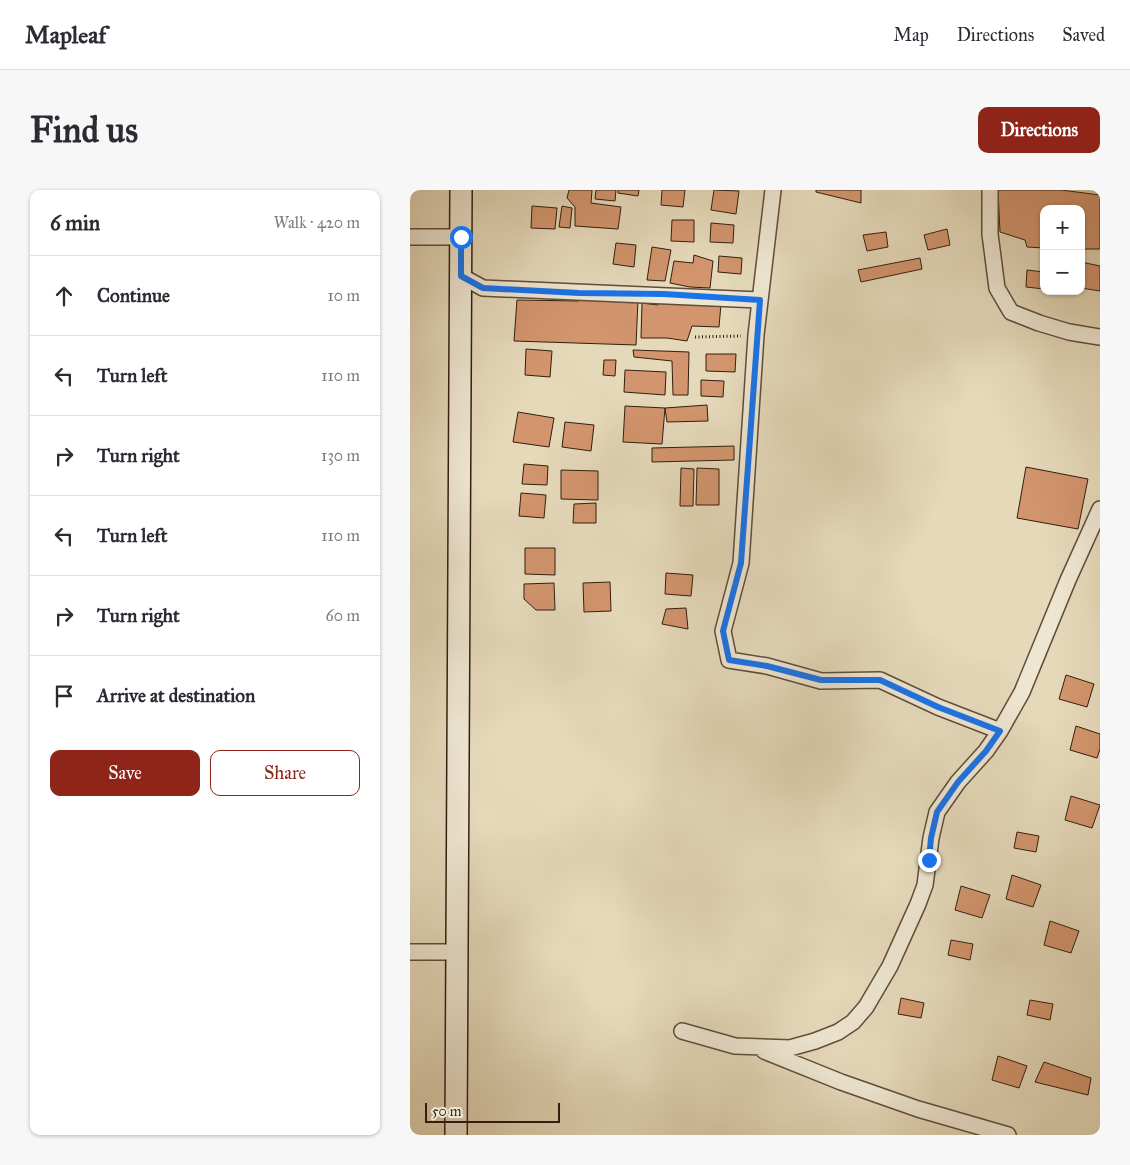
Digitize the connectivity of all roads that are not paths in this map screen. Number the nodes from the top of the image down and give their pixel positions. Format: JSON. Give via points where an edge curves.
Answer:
{"nodes":[{"id":1,"x":461,"y":190,"type":"edge"},
{"id":2,"x":773,"y":190,"type":"edge"},
{"id":3,"x":990,"y":190,"type":"edge"},
{"id":4,"x":410,"y":237,"type":"edge"},
{"id":5,"x":461,"y":237,"type":"junction"},
{"id":6,"x":461,"y":276,"type":"junction"},
{"id":7,"x":760,"y":300,"type":"junction"},
{"id":8,"x":1100,"y":337,"type":"edge"},
{"id":9,"x":1100,"y":509,"type":"edge"},
{"id":10,"x":1000,"y":731,"type":"junction"},
{"id":11,"x":410,"y":952,"type":"edge"},
{"id":12,"x":457,"y":952,"type":"junction"},
{"id":13,"x":682,"y":1031,"type":"dead end"},
{"id":14,"x":751,"y":1046,"type":"junction"},
{"id":15,"x":456,"y":1135,"type":"edge"},
{"id":16,"x":1008,"y":1135,"type":"edge"}],
"edges":[{"from":1,"to":5,"type":"street"},
{"from":2,"to":7,"type":"street"},
{"from":3,"to":8,"type":"street","via":[[990,234],[997,288],[1011,312],[1069,332]]},
{"from":4,"to":5,"type":"street"},
{"from":5,"to":6,"type":"street"},
{"from":6,"to":7,"type":"street","via":[[483,288]]},
{"from":6,"to":12,"type":"street"},
{"from":7,"to":10,"type":"street","via":[[741,563],[723,631],[729,660],[821,680],[880,680]]},
{"from":9,"to":10,"type":"street","via":[[1022,692]]},
{"from":10,"to":14,"type":"street","via":[[937,812],[925,885],[890,966],[866,1007],[853,1022],[815,1042],[790,1048]]},
{"from":11,"to":12,"type":"street"},
{"from":12,"to":15,"type":"street"},
{"from":13,"to":14,"type":"street","via":[[735,1046]]},
{"from":14,"to":16,"type":"street","via":[[918,1109]]}]}
